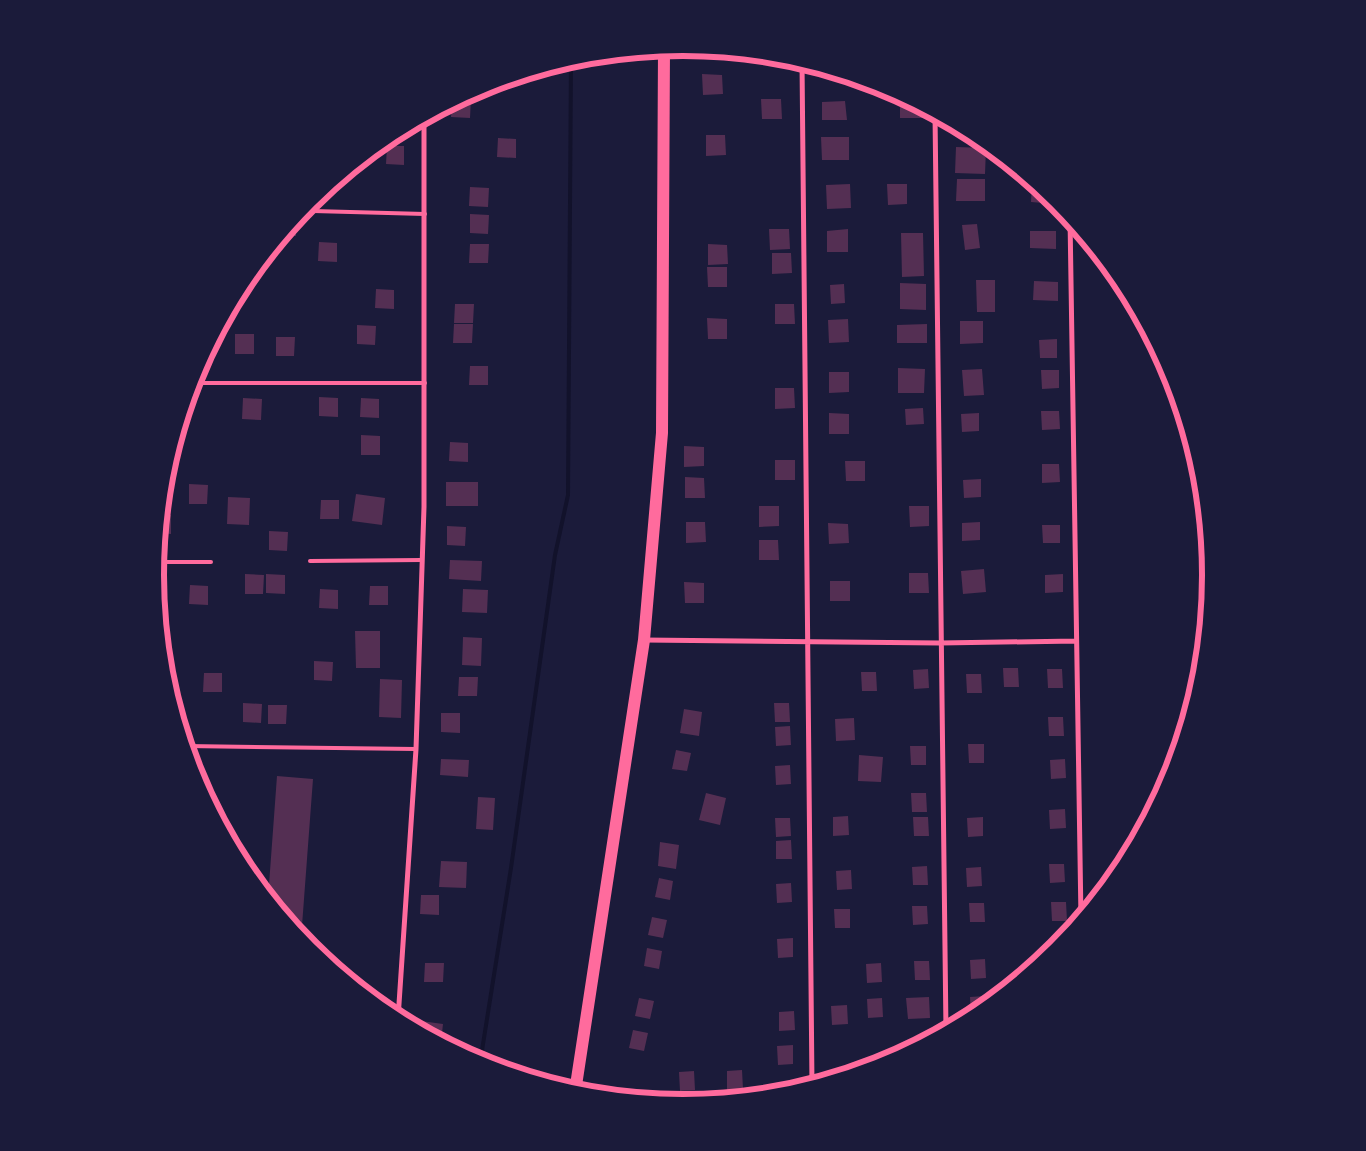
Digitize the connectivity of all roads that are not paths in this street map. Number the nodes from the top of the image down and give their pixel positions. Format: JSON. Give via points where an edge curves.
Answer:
{"nodes":[{"id":1,"x":664,"y":57,"type":"edge"},
{"id":2,"x":802,"y":70,"type":"edge"},
{"id":3,"x":935,"y":122,"type":"edge"},
{"id":4,"x":424,"y":125,"type":"edge"},
{"id":5,"x":313,"y":212,"type":"dead end"},
{"id":6,"x":425,"y":214,"type":"junction"},
{"id":7,"x":1070,"y":230,"type":"edge"},
{"id":8,"x":201,"y":383,"type":"edge"},
{"id":9,"x":425,"y":383,"type":"junction"},
{"id":10,"x":422,"y":560,"type":"junction"},
{"id":11,"x":310,"y":561,"type":"dead end"},
{"id":12,"x":164,"y":562,"type":"edge"},
{"id":13,"x":211,"y":562,"type":"dead end"},
{"id":14,"x":644,"y":640,"type":"junction"},
{"id":15,"x":1076,"y":640,"type":"junction"},
{"id":16,"x":808,"y":641,"type":"junction"},
{"id":17,"x":940,"y":642,"type":"junction"},
{"id":18,"x":193,"y":746,"type":"edge"},
{"id":19,"x":416,"y":749,"type":"junction"},
{"id":20,"x":1081,"y":909,"type":"edge"},
{"id":21,"x":399,"y":1009,"type":"edge"},
{"id":22,"x":946,"y":1023,"type":"edge"},
{"id":23,"x":812,"y":1078,"type":"edge"},
{"id":24,"x":576,"y":1084,"type":"edge"}],
"edges":[{"from":1,"to":14,"type":"main road","via":[[662,433]]},
{"from":2,"to":16,"type":"street"},
{"from":3,"to":17,"type":"street"},
{"from":4,"to":6,"type":"street"},
{"from":5,"to":6,"type":"lane"},
{"from":6,"to":9,"type":"street"},
{"from":7,"to":15,"type":"street"},
{"from":8,"to":9,"type":"lane"},
{"from":9,"to":10,"type":"street"},
{"from":10,"to":11,"type":"lane"},
{"from":10,"to":19,"type":"street"},
{"from":12,"to":13,"type":"lane"},
{"from":14,"to":16,"type":"street"},
{"from":14,"to":24,"type":"main road"},
{"from":15,"to":17,"type":"street"},
{"from":15,"to":20,"type":"street"},
{"from":16,"to":17,"type":"street"},
{"from":16,"to":23,"type":"street"},
{"from":17,"to":22,"type":"street"},
{"from":18,"to":19,"type":"lane"},
{"from":19,"to":21,"type":"street"}]}
